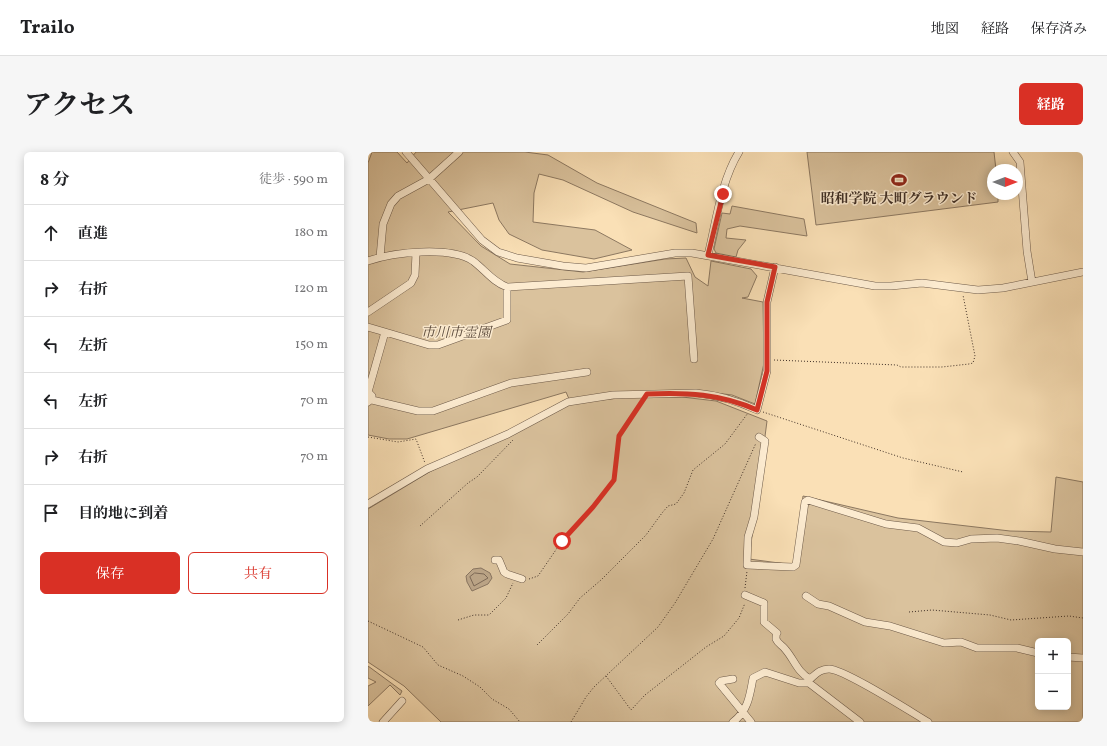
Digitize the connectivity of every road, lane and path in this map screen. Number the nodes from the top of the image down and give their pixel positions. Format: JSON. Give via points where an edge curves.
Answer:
{"nodes":[{"id":1,"x":406,"y":152,"type":"edge"},
{"id":2,"x":459,"y":152,"type":"edge"},
{"id":3,"x":739,"y":152,"type":"edge"},
{"id":4,"x":1014,"y":152,"type":"edge"},
{"id":5,"x":429,"y":180,"type":"junction"},
{"id":6,"x":416,"y":254,"type":"junction"},
{"id":7,"x":708,"y":255,"type":"junction"},
{"id":8,"x":380,"y":257,"type":"junction"},
{"id":9,"x":368,"y":261,"type":"edge"},
{"id":10,"x":775,"y":267,"type":"junction"},
{"id":11,"x":1083,"y":272,"type":"edge"},
{"id":12,"x":1032,"y":282,"type":"junction"},
{"id":13,"x":507,"y":287,"type":"junction"},
{"id":14,"x":960,"y":287,"type":"junction"},
{"id":15,"x":368,"y":312,"type":"edge"},
{"id":16,"x":368,"y":327,"type":"edge"},
{"id":17,"x":385,"y":332,"type":"junction"},
{"id":18,"x":694,"y":359,"type":"dead end"},
{"id":19,"x":768,"y":359,"type":"junction"},
{"id":20,"x":587,"y":372,"type":"dead end"},
{"id":21,"x":368,"y":392,"type":"edge"},
{"id":22,"x":647,"y":394,"type":"junction"},
{"id":23,"x":370,"y":401,"type":"edge"},
{"id":24,"x":755,"y":409,"type":"junction"},
{"id":25,"x":368,"y":437,"type":"edge"},
{"id":26,"x":759,"y":437,"type":"joint"},
{"id":27,"x":513,"y":440,"type":"dead end"},
{"id":28,"x":426,"y":466,"type":"dead end"},
{"id":29,"x":963,"y":472,"type":"dead end"},
{"id":30,"x":368,"y":504,"type":"edge"},
{"id":31,"x":420,"y":526,"type":"dead end"},
{"id":32,"x":1083,"y":552,"type":"edge"},
{"id":33,"x":495,"y":560,"type":"dead end"},
{"id":34,"x":747,"y":565,"type":"junction"},
{"id":35,"x":522,"y":579,"type":"junction"},
{"id":36,"x":745,"y":595,"type":"junction"},
{"id":37,"x":806,"y":596,"type":"dead end"},
{"id":38,"x":909,"y":612,"type":"dead end"},
{"id":39,"x":1083,"y":618,"type":"edge"},
{"id":40,"x":458,"y":620,"type":"dead end"},
{"id":41,"x":368,"y":621,"type":"edge"},
{"id":42,"x":537,"y":645,"type":"dead end"},
{"id":43,"x":1035,"y":652,"type":"edge"},
{"id":44,"x":1071,"y":657,"type":"edge"},
{"id":45,"x":1083,"y":658,"type":"edge"},
{"id":46,"x":606,"y":676,"type":"junction"},
{"id":47,"x":733,"y":679,"type":"dead end"},
{"id":48,"x":402,"y":701,"type":"dead end"},
{"id":49,"x":744,"y":712,"type":"junction"},
{"id":50,"x":383,"y":722,"type":"edge"},
{"id":51,"x":520,"y":722,"type":"edge"},
{"id":52,"x":571,"y":722,"type":"edge"},
{"id":53,"x":733,"y":722,"type":"edge"},
{"id":54,"x":751,"y":722,"type":"edge"},
{"id":55,"x":860,"y":722,"type":"edge"},
{"id":56,"x":928,"y":722,"type":"edge"}],
"edges":[{"from":1,"to":5,"type":"street"},
{"from":2,"to":5,"type":"street"},
{"from":3,"to":7,"type":"street","via":[[723,194]]},
{"from":4,"to":12,"type":"street","via":[[1020,162]]},
{"from":5,"to":7,"type":"street","via":[[482,240],[498,252],[517,258],[586,268],[675,253]]},
{"from":5,"to":8,"type":"street","via":[[398,196],[390,204],[383,224]]},
{"from":6,"to":8,"type":"street"},
{"from":6,"to":13,"type":"street","via":[[444,253],[465,257]]},
{"from":6,"to":15,"type":"street","via":[[415,275],[411,283]]},
{"from":7,"to":10,"type":"street"},
{"from":8,"to":9,"type":"street"},
{"from":10,"to":14,"type":"street","via":[[875,286],[922,283]]},
{"from":10,"to":19,"type":"street","via":[[767,302]]},
{"from":11,"to":12,"type":"street"},
{"from":12,"to":14,"type":"street","via":[[978,290]]},
{"from":13,"to":17,"type":"street","via":[[507,320],[438,345],[429,345]]},
{"from":13,"to":18,"type":"street","via":[[688,276]]},
{"from":14,"to":19,"type":"path","via":[[975,356],[973,363],[942,367]]},
{"from":16,"to":17,"type":"street"},
{"from":17,"to":21,"type":"street"},
{"from":19,"to":24,"type":"street","via":[[763,390]]},
{"from":20,"to":23,"type":"street","via":[[511,383],[433,410],[418,411]]},
{"from":21,"to":23,"type":"street","via":[[372,395]]},
{"from":22,"to":24,"type":"street","via":[[708,394]]},
{"from":22,"to":30,"type":"street","via":[[613,395],[568,402],[508,434],[427,469]]},
{"from":22,"to":35,"type":"path","via":[[619,436],[614,480],[562,541],[538,576]]},
{"from":24,"to":29,"type":"path","via":[[903,458]]},
{"from":24,"to":42,"type":"path","via":[[725,444],[693,470],[684,493],[676,504],[668,506],[662,512],[646,536],[580,598]]},
{"from":25,"to":28,"type":"path","via":[[398,442],[416,439]]},
{"from":26,"to":34,"type":"street","via":[[764,441],[754,517],[748,537]]},
{"from":26,"to":46,"type":"path","via":[[713,539],[679,597],[658,627]]},
{"from":27,"to":31,"type":"path","via":[[477,477]]},
{"from":32,"to":34,"type":"street","via":[[997,538],[944,542],[918,528],[886,524],[808,500],[805,502],[796,565]]},
{"from":33,"to":35,"type":"street","via":[[499,560],[506,574]]},
{"from":34,"to":36,"type":"path"},
{"from":35,"to":40,"type":"path","via":[[515,581],[506,598],[489,615],[474,615]]},
{"from":36,"to":46,"type":"path","via":[[745,603],[739,618],[724,636],[706,647],[631,710]]},
{"from":36,"to":56,"type":"street","via":[[764,603],[764,622],[776,633],[779,644],[785,648],[806,676],[810,678],[814,674],[830,669],[848,676]]},
{"from":37,"to":43,"type":"street","via":[[818,604],[829,606],[865,622],[890,626],[944,643],[961,642],[977,648],[1017,648]]},
{"from":38,"to":39,"type":"path","via":[[932,610],[1018,620],[1069,616]]},
{"from":41,"to":51,"type":"path","via":[[423,647],[438,665],[464,676],[480,687],[492,699],[509,709]]},
{"from":44,"to":45,"type":"street"},
{"from":46,"to":52,"type":"path","via":[[586,697]]},
{"from":47,"to":49,"type":"street","via":[[719,683]]},
{"from":48,"to":50,"type":"street"},
{"from":49,"to":53,"type":"street"},
{"from":49,"to":54,"type":"street"},
{"from":49,"to":55,"type":"street","via":[[754,678],[765,672],[799,683],[809,683]]}]}
